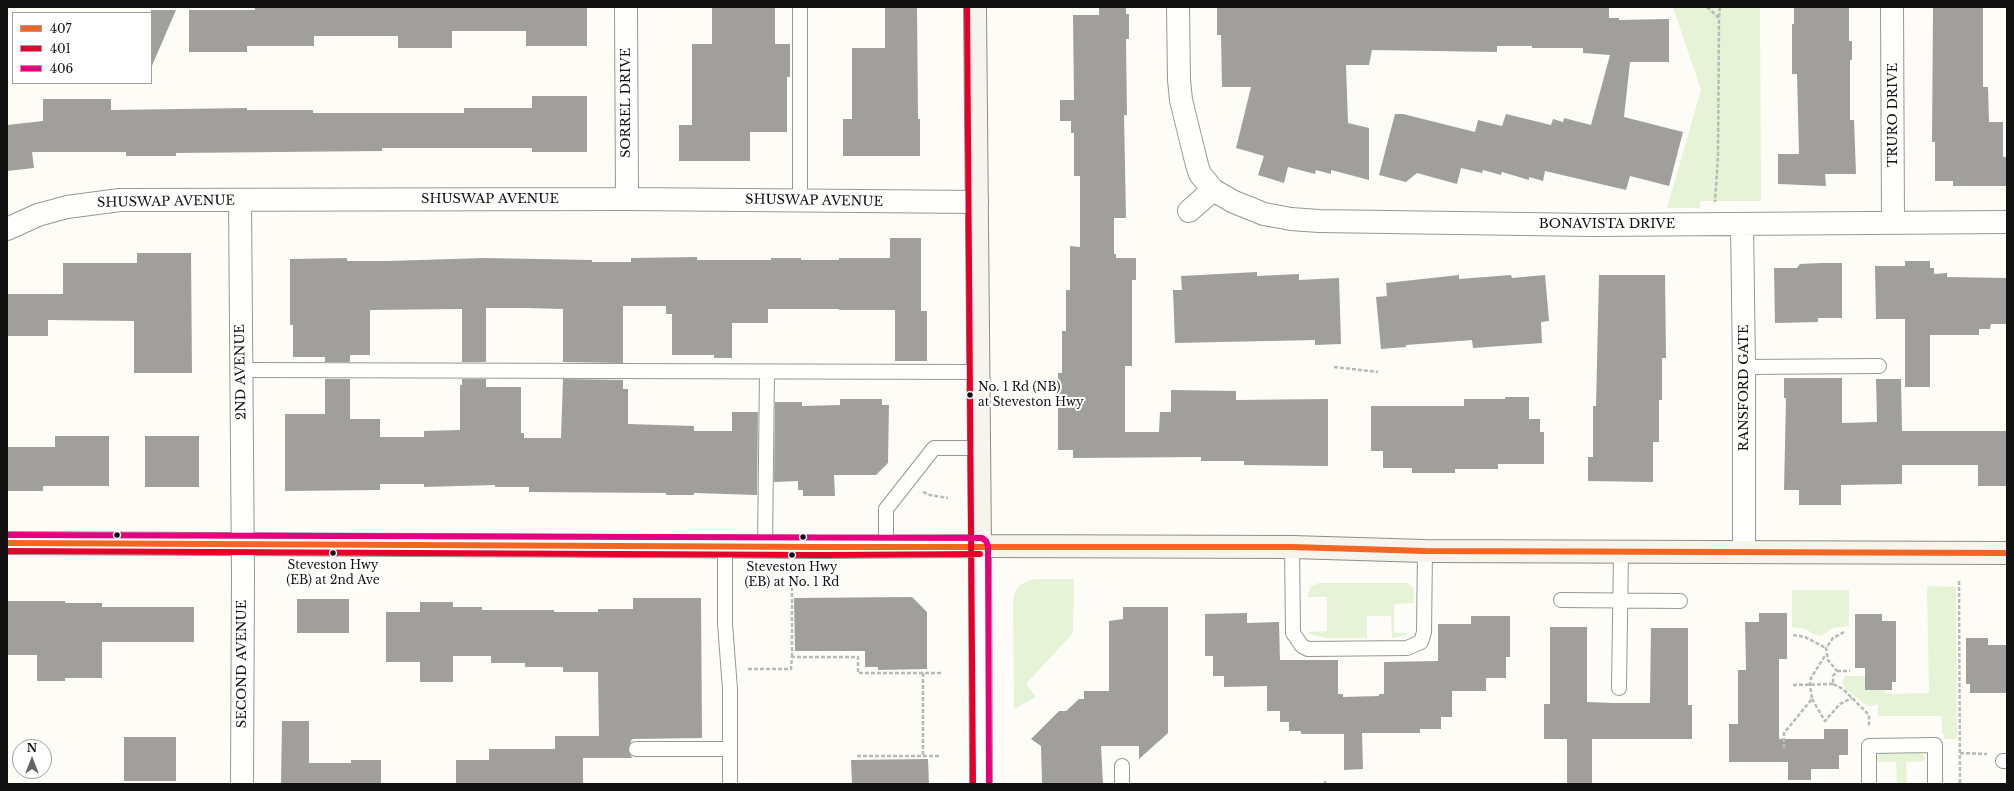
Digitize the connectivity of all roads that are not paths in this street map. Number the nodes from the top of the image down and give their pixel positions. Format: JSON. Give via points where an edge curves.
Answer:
{"nodes":[{"id":1,"x":626,"y":7,"type":"edge"},
{"id":2,"x":800,"y":7,"type":"edge"},
{"id":3,"x":975,"y":7,"type":"edge"},
{"id":4,"x":1178,"y":7,"type":"edge"},
{"id":5,"x":1892,"y":7,"type":"edge"},
{"id":6,"x":1212,"y":190,"type":"junction"},
{"id":7,"x":626,"y":199,"type":"junction"},
{"id":8,"x":240,"y":200,"type":"junction"},
{"id":9,"x":800,"y":200,"type":"junction"},
{"id":10,"x":977,"y":202,"type":"junction"},
{"id":11,"x":1190,"y":211,"type":"dead end"},
{"id":12,"x":2007,"y":222,"type":"edge"},
{"id":13,"x":1894,"y":223,"type":"junction"},
{"id":14,"x":1742,"y":224,"type":"junction"},
{"id":15,"x":7,"y":229,"type":"edge"},
{"id":16,"x":1744,"y":366,"type":"junction"},
{"id":17,"x":1878,"y":366,"type":"dead end"},
{"id":18,"x":241,"y":370,"type":"junction"},
{"id":19,"x":767,"y":372,"type":"junction"},
{"id":20,"x":979,"y":372,"type":"junction"},
{"id":21,"x":979,"y":448,"type":"junction"},
{"id":22,"x":7,"y":543,"type":"edge"},
{"id":23,"x":242,"y":543,"type":"junction"},
{"id":24,"x":765,"y":546,"type":"junction"},
{"id":25,"x":886,"y":546,"type":"junction"},
{"id":26,"x":980,"y":546,"type":"junction"},
{"id":27,"x":725,"y":547,"type":"junction"},
{"id":28,"x":1292,"y":547,"type":"junction"},
{"id":29,"x":1425,"y":552,"type":"junction"},
{"id":30,"x":1621,"y":552,"type":"junction"},
{"id":31,"x":1744,"y":552,"type":"junction"},
{"id":32,"x":2007,"y":553,"type":"edge"},
{"id":33,"x":1561,"y":600,"type":"dead end"},
{"id":34,"x":1620,"y":600,"type":"junction"},
{"id":35,"x":1680,"y":600,"type":"dead end"},
{"id":36,"x":1619,"y":688,"type":"dead end"},
{"id":37,"x":636,"y":749,"type":"dead end"},
{"id":38,"x":730,"y":749,"type":"junction"},
{"id":39,"x":1122,"y":766,"type":"dead end"},
{"id":40,"x":242,"y":784,"type":"edge"},
{"id":41,"x":730,"y":784,"type":"edge"},
{"id":42,"x":981,"y":784,"type":"edge"},
{"id":43,"x":1122,"y":784,"type":"edge"},
{"id":44,"x":1869,"y":784,"type":"edge"},
{"id":45,"x":1935,"y":784,"type":"edge"}],
"edges":[{"from":1,"to":7,"type":"street","name":"SORREL DRIVE"},
{"from":2,"to":9,"type":"lane"},
{"from":3,"to":10,"type":"main road"},
{"from":4,"to":6,"type":"street","via":[[1181,100],[1199,169]]},
{"from":5,"to":13,"type":"street","name":"TRURO DRIVE"},
{"from":6,"to":11,"type":"street"},
{"from":6,"to":14,"type":"street","name":"BONAVISTA DRIVE","via":[[1264,214],[1319,221],[1593,225]]},
{"from":7,"to":8,"type":"street","name":"SHUSWAP AVENUE"},
{"from":7,"to":9,"type":"street","name":"SHUSWAP AVENUE"},
{"from":8,"to":15,"type":"street","name":"SHUSWAP AVENUE","via":[[92,202],[38,215]]},
{"from":8,"to":18,"type":"street","name":"2ND AVENUE"},
{"from":9,"to":10,"type":"street","name":"SHUSWAP AVENUE"},
{"from":10,"to":20,"type":"main road"},
{"from":12,"to":13,"type":"street","name":"BONAVISTA DRIVE"},
{"from":13,"to":14,"type":"street","name":"BONAVISTA DRIVE"},
{"from":14,"to":16,"type":"street","name":"RANSFORD GATE"},
{"from":16,"to":17,"type":"lane"},
{"from":16,"to":31,"type":"street","name":"RANSFORD GATE"},
{"from":18,"to":19,"type":"lane"},
{"from":18,"to":23,"type":"street","name":"2ND AVENUE"},
{"from":19,"to":20,"type":"lane"},
{"from":19,"to":24,"type":"lane"},
{"from":20,"to":21,"type":"main road"},
{"from":21,"to":25,"type":"lane","via":[[934,448],[886,509]]},
{"from":21,"to":26,"type":"main road"},
{"from":22,"to":23,"type":"street"},
{"from":23,"to":27,"type":"street"},
{"from":23,"to":40,"type":"street","name":"SECOND AVENUE"},
{"from":24,"to":25,"type":"street"},
{"from":24,"to":27,"type":"street"},
{"from":25,"to":26,"type":"street"},
{"from":26,"to":28,"type":"main road"},
{"from":26,"to":42,"type":"street"},
{"from":27,"to":38,"type":"lane"},
{"from":28,"to":29,"type":"main road"},
{"from":28,"to":29,"type":"lane","via":[[1293,633],[1302,646],[1308,649],[1407,648],[1421,642],[1424,632]]},
{"from":29,"to":30,"type":"main road"},
{"from":30,"to":31,"type":"main road"},
{"from":30,"to":34,"type":"lane"},
{"from":31,"to":32,"type":"main road"},
{"from":33,"to":34,"type":"lane"},
{"from":34,"to":35,"type":"lane"},
{"from":34,"to":36,"type":"lane"},
{"from":37,"to":38,"type":"lane"},
{"from":38,"to":41,"type":"lane"},
{"from":39,"to":43,"type":"lane"},
{"from":44,"to":45,"type":"lane","via":[[1869,746],[1934,745]]}]}
